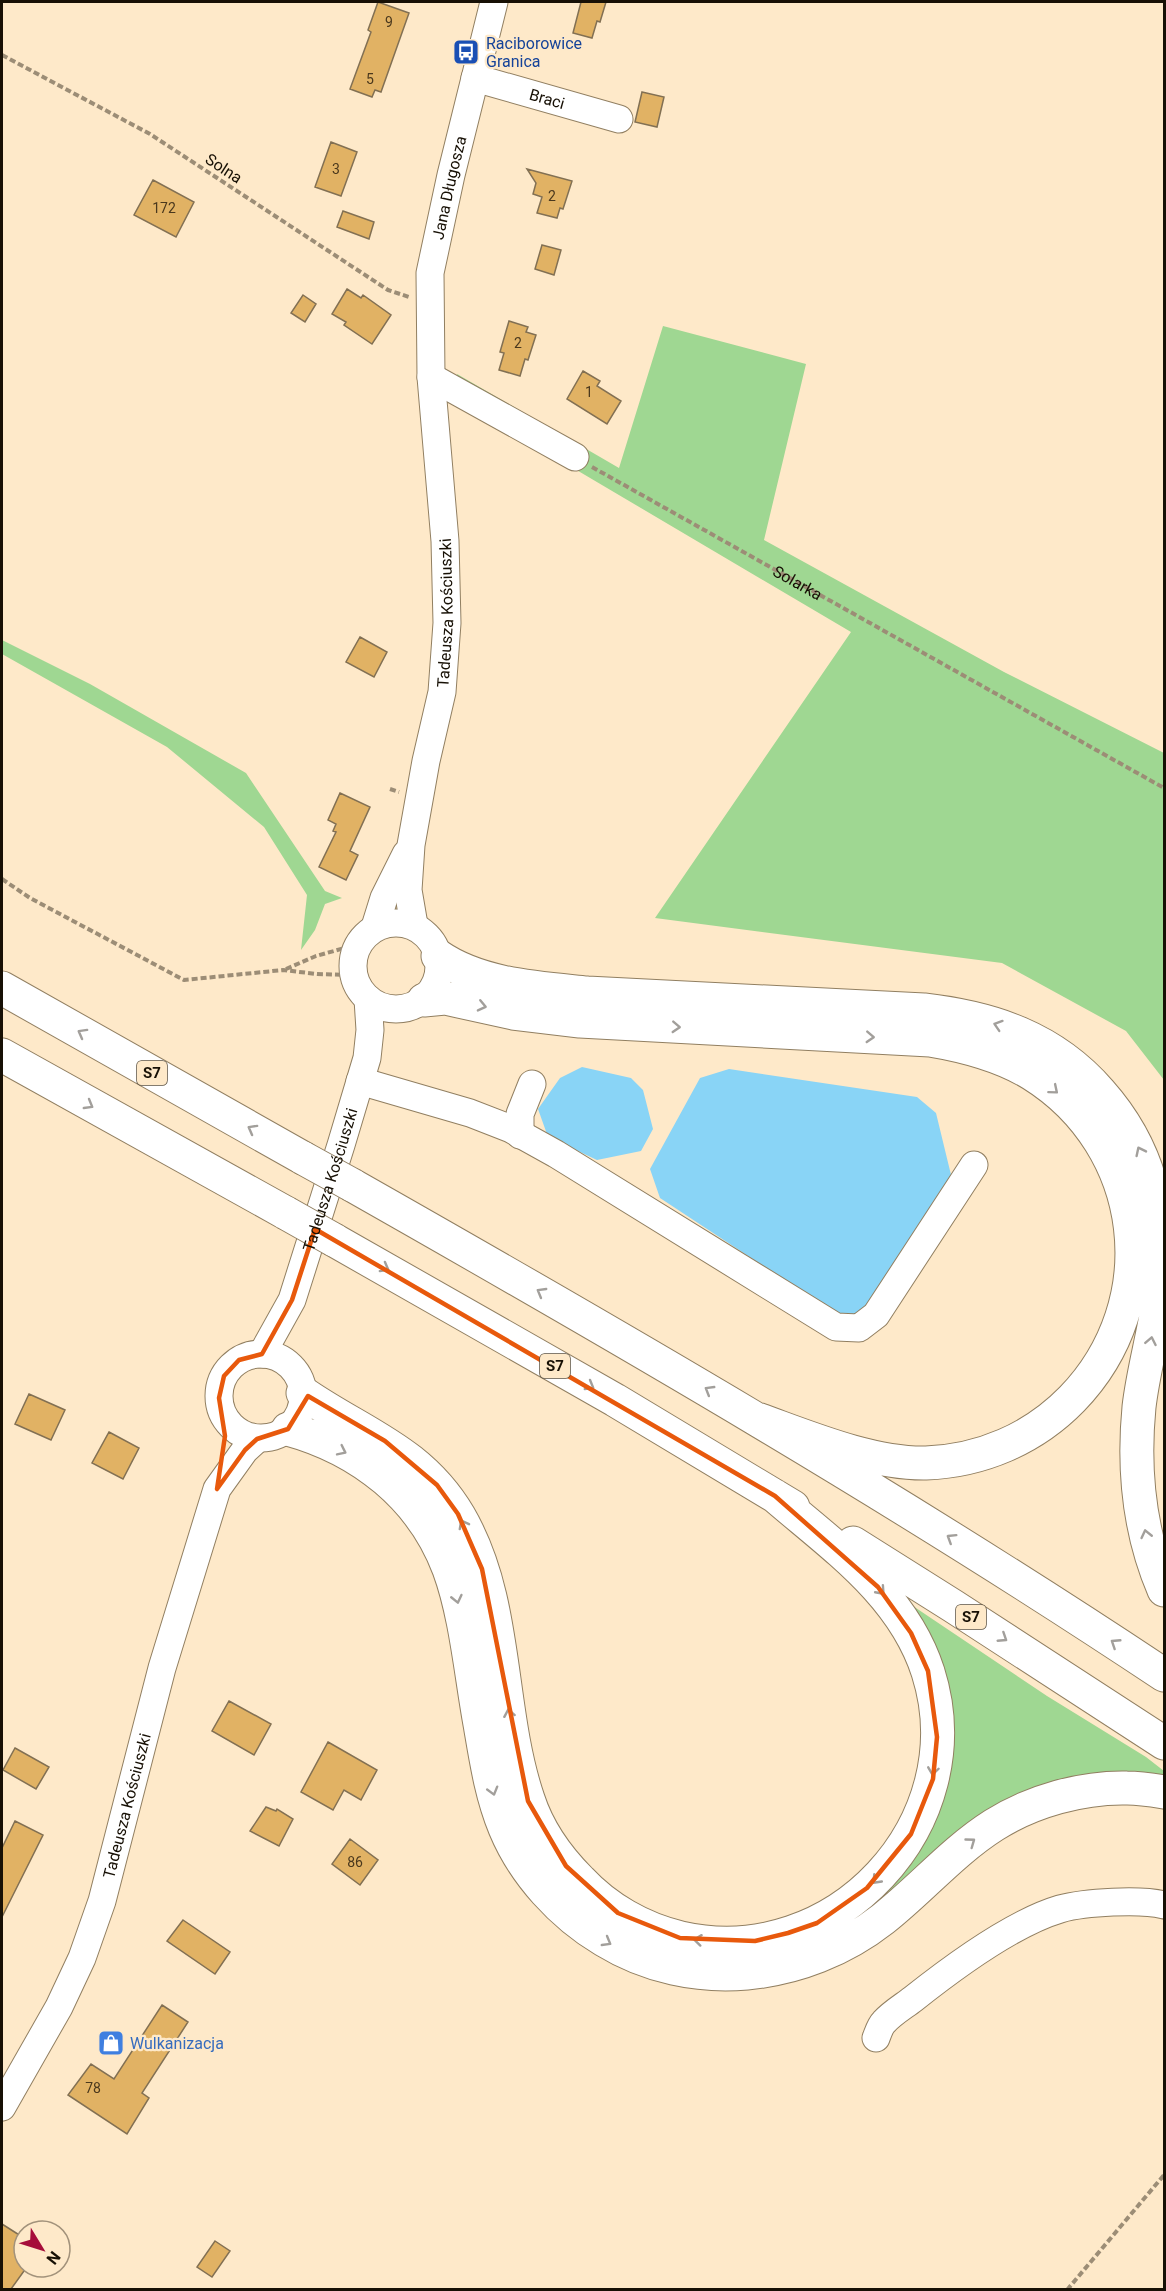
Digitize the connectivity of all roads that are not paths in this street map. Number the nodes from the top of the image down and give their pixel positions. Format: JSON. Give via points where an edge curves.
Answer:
{"nodes":[{"id":1,"x":494,"y":2,"type":"edge"},
{"id":2,"x":475,"y":78,"type":"junction"},
{"id":3,"x":619,"y":119,"type":"dead end"},
{"id":4,"x":431,"y":377,"type":"junction"},
{"id":5,"x":575,"y":457,"type":"road end"},
{"id":6,"x":411,"y":845,"type":"junction"},
{"id":7,"x":414,"y":926,"type":"junction"},
{"id":8,"x":367,"y":936,"type":"junction"},
{"id":9,"x":438,"y":956,"type":"junction"},
{"id":10,"x":2,"y":988,"type":"edge"},
{"id":11,"x":368,"y":999,"type":"junction"},
{"id":12,"x":412,"y":1005,"type":"junction"},
{"id":13,"x":2,"y":1055,"type":"edge"},
{"id":14,"x":363,"y":1070,"type":"junction"},
{"id":15,"x":532,"y":1084,"type":"dead end"},
{"id":16,"x":520,"y":1135,"type":"junction"},
{"id":17,"x":974,"y":1165,"type":"dead end"},
{"id":18,"x":273,"y":1357,"type":"junction"},
{"id":19,"x":303,"y":1393,"type":"junction"},
{"id":20,"x":225,"y":1420,"type":"junction"},
{"id":21,"x":760,"y":1420,"type":"junction"},
{"id":22,"x":288,"y":1429,"type":"junction"},
{"id":23,"x":256,"y":1439,"type":"junction"},
{"id":24,"x":217,"y":1489,"type":"junction"},
{"id":25,"x":775,"y":1496,"type":"junction"},
{"id":26,"x":1164,"y":1590,"type":"edge"},
{"id":27,"x":1164,"y":1675,"type":"edge"},
{"id":28,"x":1164,"y":1743,"type":"edge"},
{"id":29,"x":1164,"y":1791,"type":"edge"},
{"id":30,"x":1164,"y":1905,"type":"edge"},
{"id":31,"x":876,"y":2038,"type":"dead end"},
{"id":32,"x":2,"y":2107,"type":"edge"}],
"edges":[{"from":1,"to":2,"type":"street","name":"Jana Długosza"},
{"from":2,"to":3,"type":"street","name":"Braci"},
{"from":2,"to":4,"type":"street","name":"Jana Długosza","via":[[430,273]]},
{"from":4,"to":5,"type":"street"},
{"from":4,"to":6,"type":"street","name":"Tadeusza Kościuszki","via":[[445,541],[447,622],[442,692]]},
{"from":6,"to":7,"type":"street","name":"Tadeusza Kościuszki","via":[[408,890]]},
{"from":6,"to":8,"type":"street","name":"Tadeusza Kościuszki"},
{"from":7,"to":8,"type":"street","via":[[399,921],[387,923]]},
{"from":7,"to":9,"type":"street"},
{"from":8,"to":11,"type":"street","via":[[354,956],[354,975]]},
{"from":9,"to":12,"type":"street","via":[[433,987]]},
{"from":26,"to":9,"type":"highway","one_way":true,"via":[[1146,1536],[1137,1464],[1141,1395],[1161,1282],[1159,1213],[1148,1168],[1137,1144],[1110,1104],[1078,1069],[1019,1032],[958,1014],[551,989],[477,975]]},
{"from":21,"to":10,"type":"highway","number":"S7","one_way":true,"bridge":true,"via":[[477,1255]]},
{"from":11,"to":12,"type":"street","via":[[383,1008]]},
{"from":11,"to":14,"type":"street","name":"Tadeusza Kościuszki","via":[[370,1030]]},
{"from":12,"to":14,"type":"street","name":"Tadeusza Kościuszki","via":[[392,1017]]},
{"from":12,"to":21,"type":"highway","one_way":true,"via":[[445,998],[513,1013],[580,1021],[953,1044],[991,1054],[1031,1073],[1063,1097],[1088,1124],[1112,1162],[1126,1200],[1131,1275],[1122,1320],[1110,1346],[1092,1375],[1062,1409],[1004,1446],[954,1461],[924,1463],[872,1456]]},
{"from":13,"to":25,"type":"highway","number":"S7","one_way":true,"bridge":true,"via":[[596,1389]]},
{"from":14,"to":16,"type":"street"},
{"from":14,"to":18,"type":"street","name":"Tadeusza Kościuszki"},
{"from":15,"to":16,"type":"street","via":[[520,1114]]},
{"from":16,"to":17,"type":"street","via":[[836,1327],[859,1328],[876,1315]]},
{"from":18,"to":19,"type":"street","via":[[297,1375]]},
{"from":18,"to":20,"type":"street","via":[[239,1360],[224,1376],[219,1398]]},
{"from":19,"to":22,"type":"street","via":[[301,1408]]},
{"from":25,"to":19,"type":"highway","one_way":true,"via":[[878,1587],[911,1634],[928,1671],[936,1707],[933,1779],[911,1834],[891,1864],[841,1909],[817,1923],[755,1941],[719,1943],[680,1938],[618,1913],[591,1893],[566,1866],[537,1821],[520,1774],[490,1597],[471,1539],[458,1514],[414,1462]]},
{"from":20,"to":23,"type":"street"},
{"from":20,"to":24,"type":"street","name":"Tadeusza Kościuszki"},
{"from":27,"to":21,"type":"highway","number":"S7","one_way":true},
{"from":22,"to":23,"type":"street"},
{"from":22,"to":29,"type":"highway","one_way":true,"via":[[330,1445],[377,1471],[425,1522],[438,1542],[458,1600],[489,1778],[506,1830],[522,1860],[556,1903],[580,1924],[632,1955],[662,1965],[724,1975],[781,1969],[808,1961],[862,1934],[962,1848],[995,1824],[1025,1809],[1089,1791]]},
{"from":23,"to":24,"type":"street","name":"Tadeusza Kościuszki"},
{"from":24,"to":32,"type":"street","name":"Tadeusza Kościuszki","via":[[162,1668],[102,1901],[59,2007]]},
{"from":25,"to":28,"type":"highway","number":"S7","one_way":true},
{"from":30,"to":31,"type":"street","via":[[1108,1903],[1060,1909],[1020,1927],[926,1988],[883,2022]]}]}
